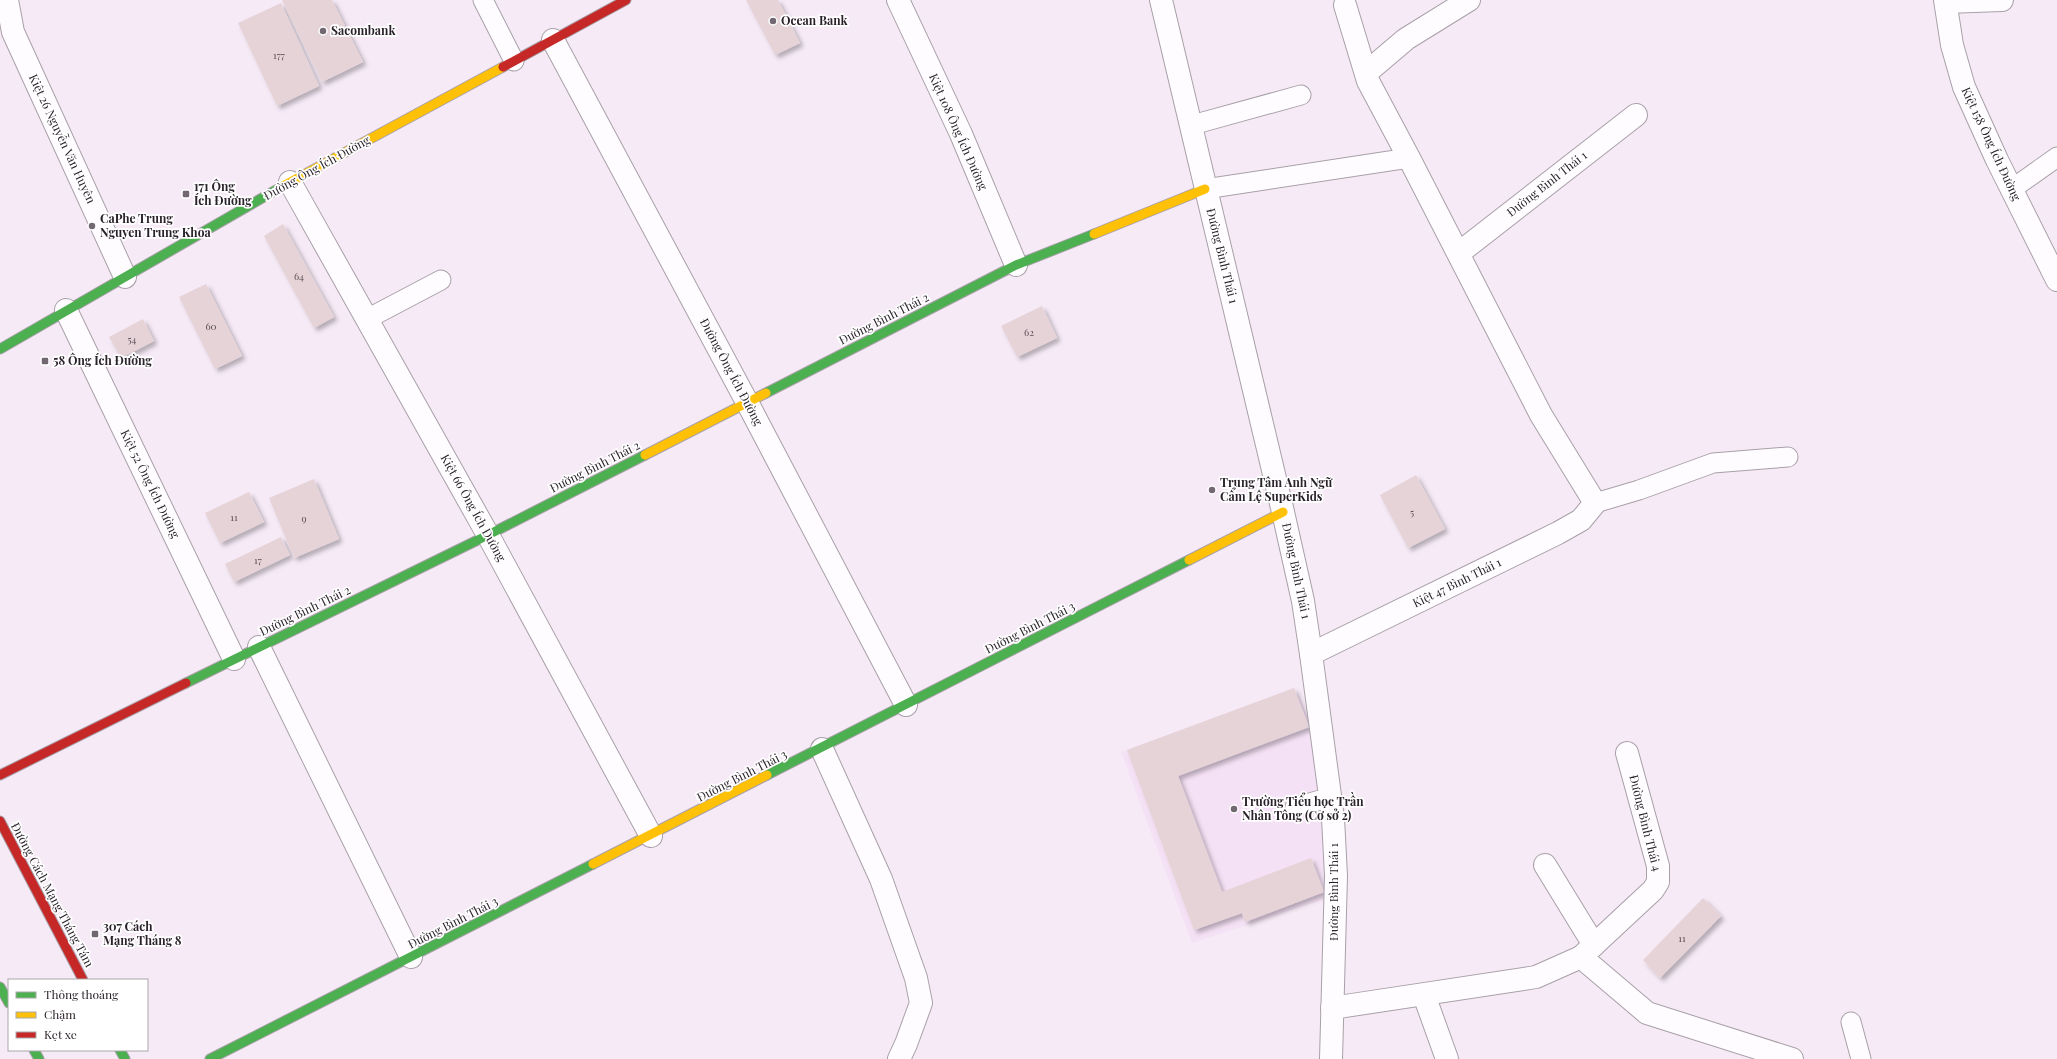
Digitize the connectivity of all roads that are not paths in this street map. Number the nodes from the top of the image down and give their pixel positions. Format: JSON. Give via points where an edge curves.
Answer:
{"nodes":[{"id":1,"x":7,"y":0,"type":"edge"},
{"id":2,"x":483,"y":0,"type":"edge"},
{"id":3,"x":626,"y":0,"type":"edge"},
{"id":4,"x":898,"y":0,"type":"edge"},
{"id":5,"x":1161,"y":0,"type":"edge"},
{"id":6,"x":1469,"y":0,"type":"edge"},
{"id":7,"x":2002,"y":0,"type":"edge"},
{"id":8,"x":1945,"y":1,"type":"edge"},
{"id":9,"x":1345,"y":5,"type":"dead end"},
{"id":10,"x":552,"y":40,"type":"junction"},
{"id":11,"x":514,"y":61,"type":"junction"},
{"id":12,"x":1366,"y":73,"type":"junction"},
{"id":13,"x":1301,"y":95,"type":"dead end"},
{"id":14,"x":1636,"y":115,"type":"dead end"},
{"id":15,"x":1192,"y":125,"type":"junction"},
{"id":16,"x":2057,"y":157,"type":"edge"},
{"id":17,"x":1409,"y":158,"type":"junction"},
{"id":18,"x":290,"y":182,"type":"junction"},
{"id":19,"x":1206,"y":189,"type":"junction"},
{"id":20,"x":2012,"y":189,"type":"junction"},
{"id":21,"x":1459,"y":253,"type":"junction"},
{"id":22,"x":1016,"y":265,"type":"junction"},
{"id":23,"x":125,"y":277,"type":"junction"},
{"id":24,"x":441,"y":280,"type":"dead end"},
{"id":25,"x":2057,"y":280,"type":"edge"},
{"id":26,"x":66,"y":310,"type":"junction"},
{"id":27,"x":367,"y":319,"type":"junction"},
{"id":28,"x":0,"y":349,"type":"edge"},
{"id":29,"x":747,"y":402,"type":"junction"},
{"id":30,"x":1788,"y":457,"type":"dead end"},
{"id":31,"x":1595,"y":503,"type":"junction"},
{"id":32,"x":1283,"y":512,"type":"junction"},
{"id":33,"x":488,"y":536,"type":"junction"},
{"id":34,"x":259,"y":646,"type":"junction"},
{"id":35,"x":1311,"y":654,"type":"junction"},
{"id":36,"x":234,"y":659,"type":"junction"},
{"id":37,"x":906,"y":705,"type":"junction"},
{"id":38,"x":822,"y":749,"type":"junction"},
{"id":39,"x":1628,"y":753,"type":"dead end"},
{"id":40,"x":0,"y":775,"type":"edge"},
{"id":41,"x":1331,"y":797,"type":"junction"},
{"id":42,"x":1295,"y":808,"type":"dead end"},
{"id":43,"x":0,"y":821,"type":"edge"},
{"id":44,"x":651,"y":836,"type":"junction"},
{"id":45,"x":1545,"y":865,"type":"dead end"},
{"id":46,"x":1588,"y":951,"type":"junction"},
{"id":47,"x":411,"y":957,"type":"junction"},
{"id":48,"x":82,"y":979,"type":"edge"},
{"id":49,"x":0,"y":987,"type":"edge"},
{"id":50,"x":1424,"y":995,"type":"junction"},
{"id":51,"x":8,"y":1001,"type":"edge"},
{"id":52,"x":1332,"y":1008,"type":"junction"},
{"id":53,"x":1851,"y":1022,"type":"dead end"},
{"id":54,"x":210,"y":1059,"type":"edge"},
{"id":55,"x":899,"y":1059,"type":"edge"},
{"id":56,"x":1331,"y":1059,"type":"edge"},
{"id":57,"x":1447,"y":1059,"type":"edge"},
{"id":58,"x":1792,"y":1059,"type":"edge"},
{"id":59,"x":1861,"y":1059,"type":"edge"}],
"edges":[{"from":1,"to":23,"type":"street","name":"Kiệt 26 Nguyễn Văn Huyên","via":[[13,32]]},
{"from":2,"to":11,"type":"lane"},
{"from":3,"to":10,"type":"main road","name":"Đường Ông Ích Đường"},
{"from":4,"to":22,"type":"street","name":"Kiệt 108 Ông Ích Đường","via":[[961,134]]},
{"from":5,"to":15,"type":"street","name":"Đường Bình Thái 1"},
{"from":6,"to":12,"type":"street","via":[[1406,39]]},
{"from":7,"to":8,"type":"street","name":"Kiệt 158 Ông Ích Đường"},
{"from":8,"to":20,"type":"street","name":"Kiệt 158 Ông Ích Đường","via":[[1952,45],[1964,87]]},
{"from":9,"to":12,"type":"street"},
{"from":10,"to":11,"type":"main road","name":"Đường Ông Ích Đường"},
{"from":10,"to":29,"type":"street","name":"Đường Ông Ích Đường"},
{"from":11,"to":18,"type":"main road","name":"Đường Ông Ích Đường"},
{"from":12,"to":17,"type":"street"},
{"from":13,"to":15,"type":"lane"},
{"from":14,"to":21,"type":"street","name":"Đường Bình Thái 1"},
{"from":15,"to":19,"type":"street","name":"Đường Bình Thái 1"},
{"from":16,"to":20,"type":"lane"},
{"from":17,"to":19,"type":"lane"},
{"from":17,"to":21,"type":"street"},
{"from":18,"to":23,"type":"main road","name":"Đường Ông Ích Đường"},
{"from":18,"to":27,"type":"street","name":"Kiệt 66 Ông Ích Đường"},
{"from":19,"to":22,"type":"main road","name":"Đường Bình Thái 2"},
{"from":19,"to":32,"type":"street","name":"Đường Bình Thái 1"},
{"from":20,"to":25,"type":"street","name":"Kiệt 158 Ông Ích Đường"},
{"from":21,"to":31,"type":"street","via":[[1541,415]]},
{"from":22,"to":29,"type":"main road","name":"Đường Bình Thái 2"},
{"from":23,"to":26,"type":"main road","name":"Đường Ông Ích Đường"},
{"from":24,"to":27,"type":"lane"},
{"from":26,"to":28,"type":"main road","name":"Đường Ông Ích Đường"},
{"from":26,"to":36,"type":"street","name":"Kiệt 52 Ông Ích Đường"},
{"from":27,"to":33,"type":"street","name":"Kiệt 66 Ông Ích Đường"},
{"from":29,"to":33,"type":"main road","name":"Đường Bình Thái 2"},
{"from":29,"to":37,"type":"street","name":"Đường Ông Ích Đường"},
{"from":30,"to":31,"type":"lane","via":[[1713,462],[1639,490]]},
{"from":31,"to":35,"type":"street","name":"Kiệt 47 Bình Thái 1","via":[[1581,520],[1558,533]]},
{"from":32,"to":35,"type":"street","name":"Đường Bình Thái 1","via":[[1303,601]]},
{"from":32,"to":37,"type":"main road","name":"Đường Bình Thái 3"},
{"from":33,"to":34,"type":"main road","name":"Đường Bình Thái 2"},
{"from":33,"to":44,"type":"street","name":"Kiệt 66 Ông Ích Đường"},
{"from":34,"to":36,"type":"main road","name":"Đường Bình Thái 2"},
{"from":34,"to":47,"type":"street"},
{"from":35,"to":41,"type":"street","name":"Đường Bình Thái 1"},
{"from":36,"to":40,"type":"main road","name":"Đường Bình Thái 2"},
{"from":37,"to":38,"type":"main road","name":"Đường Bình Thái 3"},
{"from":38,"to":44,"type":"main road","name":"Đường Bình Thái 3"},
{"from":38,"to":55,"type":"street","via":[[881,879],[916,978],[921,1003]]},
{"from":39,"to":46,"type":"street","name":"Đường Bình Thái 4","via":[[1658,866],[1658,882],[1653,890]]},
{"from":41,"to":42,"type":"lane"},
{"from":41,"to":52,"type":"street","name":"Đường Bình Thái 1","via":[[1336,876]]},
{"from":43,"to":48,"type":"main road","name":"Đường Cách Mạng Tháng Tám"},
{"from":44,"to":47,"type":"main road","name":"Đường Bình Thái 3"},
{"from":45,"to":46,"type":"street"},
{"from":46,"to":50,"type":"street","name":"Đường Bình Thái 4","via":[[1536,977]]},
{"from":46,"to":58,"type":"street","via":[[1647,1013]]},
{"from":47,"to":54,"type":"main road","name":"Đường Bình Thái 3"},
{"from":49,"to":51,"type":"main road"},
{"from":50,"to":52,"type":"street","name":"Đường Bình Thái 4"},
{"from":50,"to":57,"type":"street"},
{"from":52,"to":56,"type":"street","name":"Đường Bình Thái 1"},
{"from":53,"to":59,"type":"lane"}]}
